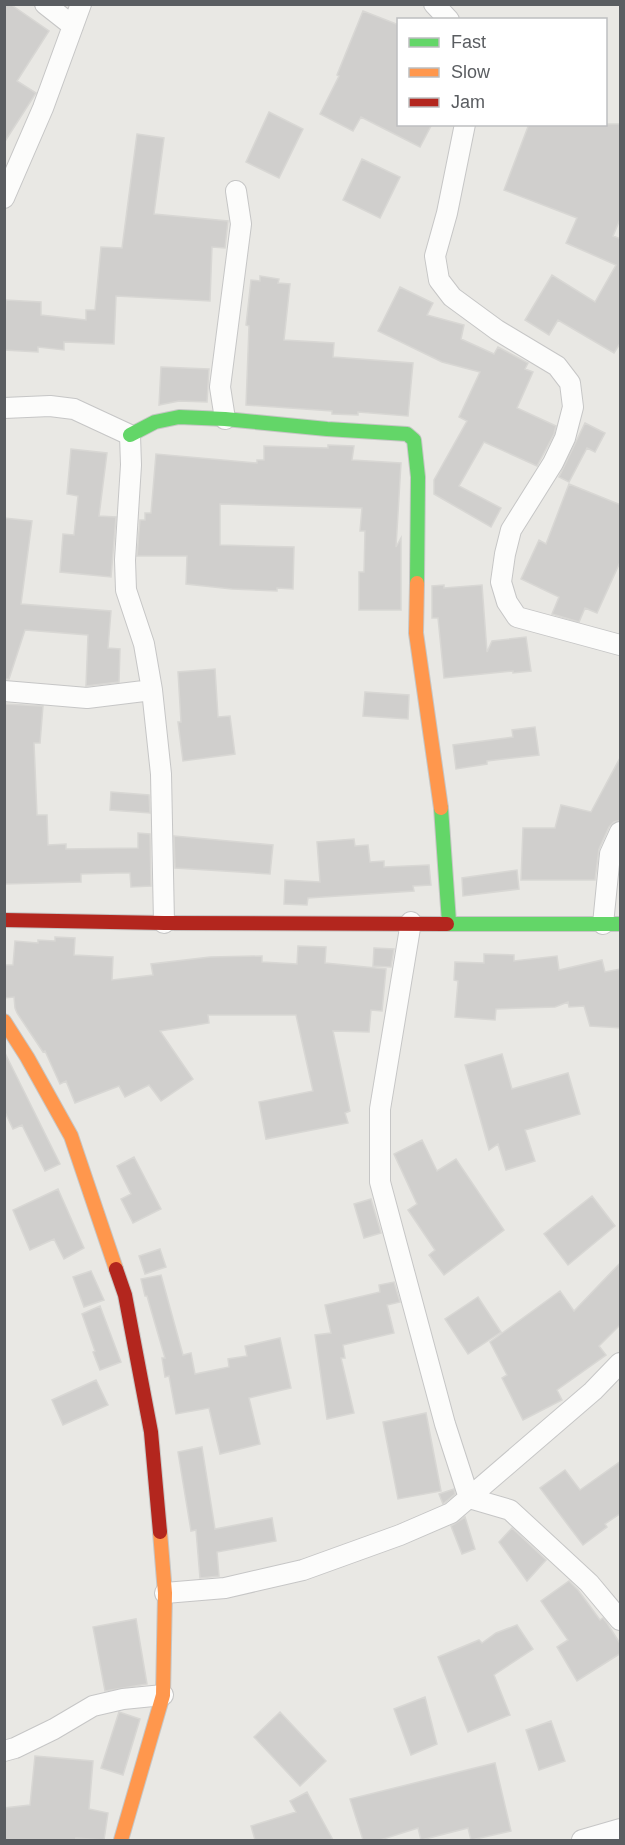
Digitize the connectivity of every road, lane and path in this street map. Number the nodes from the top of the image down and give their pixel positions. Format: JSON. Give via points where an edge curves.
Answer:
{"nodes":[{"id":1,"x":45,"y":4,"type":"edge"},
{"id":2,"x":81,"y":4,"type":"edge"},
{"id":3,"x":434,"y":4,"type":"edge"},
{"id":4,"x":447,"y":18,"type":"edge"},
{"id":5,"x":73,"y":26,"type":"junction"},
{"id":6,"x":465,"y":126,"type":"edge"},
{"id":7,"x":236,"y":191,"type":"dead end"},
{"id":8,"x":4,"y":198,"type":"edge"},
{"id":9,"x":4,"y":408,"type":"edge"},
{"id":10,"x":225,"y":419,"type":"junction"},
{"id":11,"x":130,"y":435,"type":"junction"},
{"id":12,"x":621,"y":645,"type":"edge"},
{"id":13,"x":152,"y":690,"type":"junction"},
{"id":14,"x":4,"y":691,"type":"edge"},
{"id":15,"x":621,"y":832,"type":"edge"},
{"id":16,"x":4,"y":920,"type":"edge"},
{"id":17,"x":411,"y":922,"type":"junction"},
{"id":18,"x":449,"y":922,"type":"junction"},
{"id":19,"x":164,"y":923,"type":"junction"},
{"id":20,"x":612,"y":924,"type":"edge"},
{"id":21,"x":4,"y":1021,"type":"edge"},
{"id":22,"x":621,"y":1363,"type":"edge"},
{"id":23,"x":469,"y":1498,"type":"junction"},
{"id":24,"x":165,"y":1593,"type":"junction"},
{"id":25,"x":621,"y":1620,"type":"edge"},
{"id":26,"x":162,"y":1695,"type":"junction"},
{"id":27,"x":4,"y":1751,"type":"edge"},
{"id":28,"x":621,"y":1829,"type":"edge"},
{"id":29,"x":121,"y":1840,"type":"edge"},
{"id":30,"x":582,"y":1840,"type":"edge"}],
"edges":[{"from":1,"to":5,"type":"street"},
{"from":2,"to":5,"type":"street"},
{"from":3,"to":4,"type":"street"},
{"from":5,"to":8,"type":"street"},
{"from":6,"to":12,"type":"street","via":[[435,256],[439,280],[452,297],[497,330],[557,366],[570,383],[573,407],[553,464],[511,530],[501,582],[507,602],[518,616]]},
{"from":7,"to":10,"type":"street","via":[[241,224],[220,387]]},
{"from":9,"to":11,"type":"street","via":[[74,409]]},
{"from":10,"to":11,"type":"street","via":[[179,417],[155,422]]},
{"from":10,"to":18,"type":"street","via":[[407,434],[414,440],[418,477],[416,633],[442,819]]},
{"from":11,"to":13,"type":"street","via":[[126,590],[144,644]]},
{"from":13,"to":14,"type":"street","via":[[87,698]]},
{"from":13,"to":19,"type":"street","via":[[161,774]]},
{"from":15,"to":20,"type":"street","via":[[610,854]]},
{"from":16,"to":19,"type":"street"},
{"from":17,"to":18,"type":"street"},
{"from":17,"to":19,"type":"street"},
{"from":17,"to":23,"type":"street","via":[[380,1109],[380,1182],[445,1424]]},
{"from":18,"to":20,"type":"street"},
{"from":21,"to":24,"type":"street","via":[[71,1136],[125,1295],[151,1431]]},
{"from":22,"to":23,"type":"street"},
{"from":23,"to":24,"type":"street","via":[[451,1513],[303,1570],[225,1588]]},
{"from":23,"to":25,"type":"street","via":[[510,1510],[589,1583]]},
{"from":24,"to":26,"type":"street"},
{"from":26,"to":27,"type":"street","via":[[93,1706]]},
{"from":26,"to":29,"type":"street"},
{"from":28,"to":30,"type":"street"}]}
